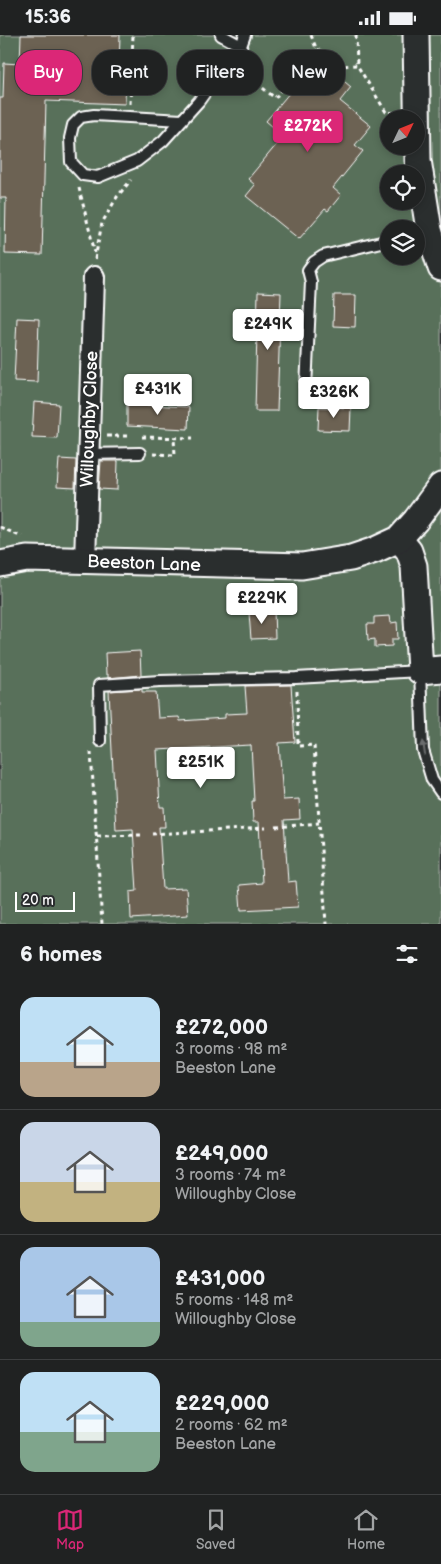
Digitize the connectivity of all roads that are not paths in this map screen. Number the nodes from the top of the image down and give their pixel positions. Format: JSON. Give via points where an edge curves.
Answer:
{"nodes":[{"id":1,"x":221,"y":35,"type":"edge"},
{"id":2,"x":245,"y":35,"type":"edge"},
{"id":3,"x":416,"y":35,"type":"edge"},
{"id":4,"x":241,"y":46,"type":"junction"},
{"id":5,"x":182,"y":120,"type":"junction"},
{"id":6,"x":422,"y":220,"type":"edge"},
{"id":7,"x":425,"y":235,"type":"edge"},
{"id":8,"x":380,"y":243,"type":"edge"},
{"id":9,"x":441,"y":268,"type":"edge"},
{"id":10,"x":94,"y":277,"type":"road end"},
{"id":11,"x":357,"y":390,"type":"dead end"},
{"id":12,"x":140,"y":453,"type":"road end"},
{"id":13,"x":88,"y":454,"type":"junction"},
{"id":14,"x":441,"y":486,"type":"edge"},
{"id":15,"x":399,"y":539,"type":"junction"},
{"id":16,"x":8,"y":553,"type":"edge"},
{"id":17,"x":85,"y":561,"type":"junction"},
{"id":18,"x":430,"y":670,"type":"edge"},
{"id":19,"x":100,"y":741,"type":"road end"},
{"id":20,"x":441,"y":793,"type":"edge"}],
"edges":[{"from":1,"to":4,"type":"lane"},
{"from":2,"to":4,"type":"lane"},
{"from":3,"to":6,"type":"street"},
{"from":4,"to":5,"type":"lane"},
{"from":5,"to":5,"type":"lane","via":[[81,117],[73,125],[70,138],[71,162],[83,175],[98,177],[137,161],[163,141]]},
{"from":7,"to":9,"type":"street"},
{"from":8,"to":11,"type":"lane","via":[[323,256],[308,269],[311,282],[306,388]]},
{"from":10,"to":13,"type":"street","name":"Willoughby Close"},
{"from":12,"to":13,"type":"lane"},
{"from":13,"to":17,"type":"street","name":"Willoughby Close"},
{"from":14,"to":15,"type":"street","name":"Beeston Lane"},
{"from":15,"to":17,"type":"street","name":"Beeston Lane","via":[[351,558],[302,567]]},
{"from":15,"to":18,"type":"street","via":[[409,551],[414,566]]},
{"from":16,"to":17,"type":"street","name":"Beeston Lane"},
{"from":18,"to":19,"type":"lane","via":[[99,685]]},
{"from":20,"to":18,"type":"lane","one_way":true,"via":[[432,780],[423,750]]}]}
